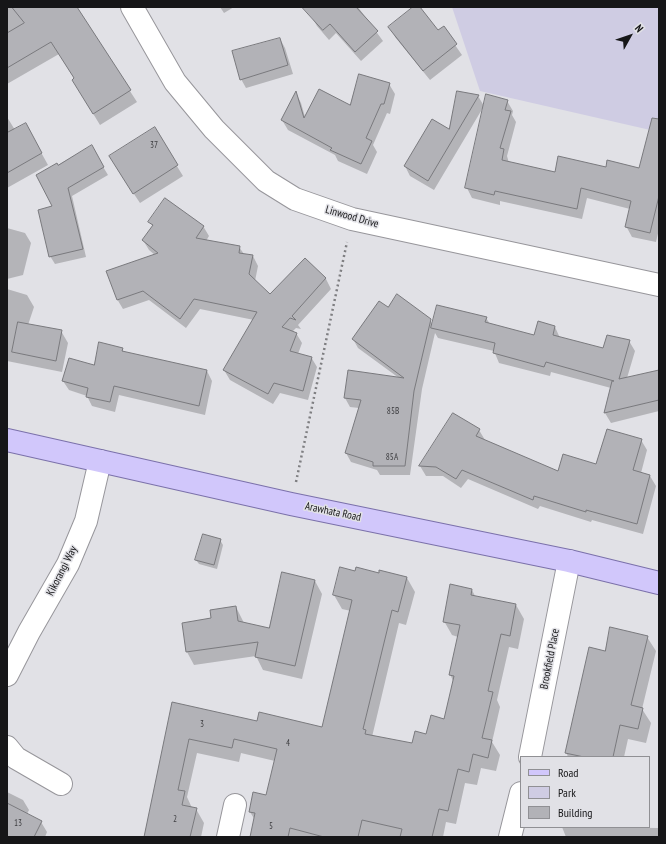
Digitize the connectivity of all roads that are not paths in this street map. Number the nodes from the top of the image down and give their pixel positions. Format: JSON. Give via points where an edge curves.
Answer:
{"nodes":[{"id":1,"x":132,"y":7,"type":"edge"},
{"id":2,"x":659,"y":285,"type":"edge"},
{"id":3,"x":7,"y":440,"type":"edge"},
{"id":4,"x":100,"y":461,"type":"junction"},
{"id":5,"x":569,"y":561,"type":"junction"},
{"id":6,"x":659,"y":583,"type":"edge"},
{"id":7,"x":7,"y":675,"type":"edge"},
{"id":8,"x":8,"y":749,"type":"edge"},
{"id":9,"x":530,"y":756,"type":"edge"},
{"id":10,"x":61,"y":784,"type":"dead end"},
{"id":11,"x":520,"y":797,"type":"edge"},
{"id":12,"x":235,"y":805,"type":"dead end"},
{"id":13,"x":228,"y":837,"type":"edge"},
{"id":14,"x":510,"y":837,"type":"edge"}],
"edges":[{"from":1,"to":2,"type":"street","name":"Linwood Drive","via":[[174,82],[214,129],[266,181],[295,199],[352,218]]},
{"from":3,"to":4,"type":"main road","name":"Arawhata Road"},
{"from":4,"to":5,"type":"main road","name":"Arawhata Road","via":[[291,504]]},
{"from":4,"to":7,"type":"street","name":"Kikorangi Way","via":[[86,521],[68,564]]},
{"from":5,"to":6,"type":"main road","name":"Arawhata Road"},
{"from":5,"to":9,"type":"street","name":"Brookfield Place"},
{"from":8,"to":10,"type":"street","via":[[16,758]]},
{"from":11,"to":14,"type":"street"},
{"from":12,"to":13,"type":"street"}]}
